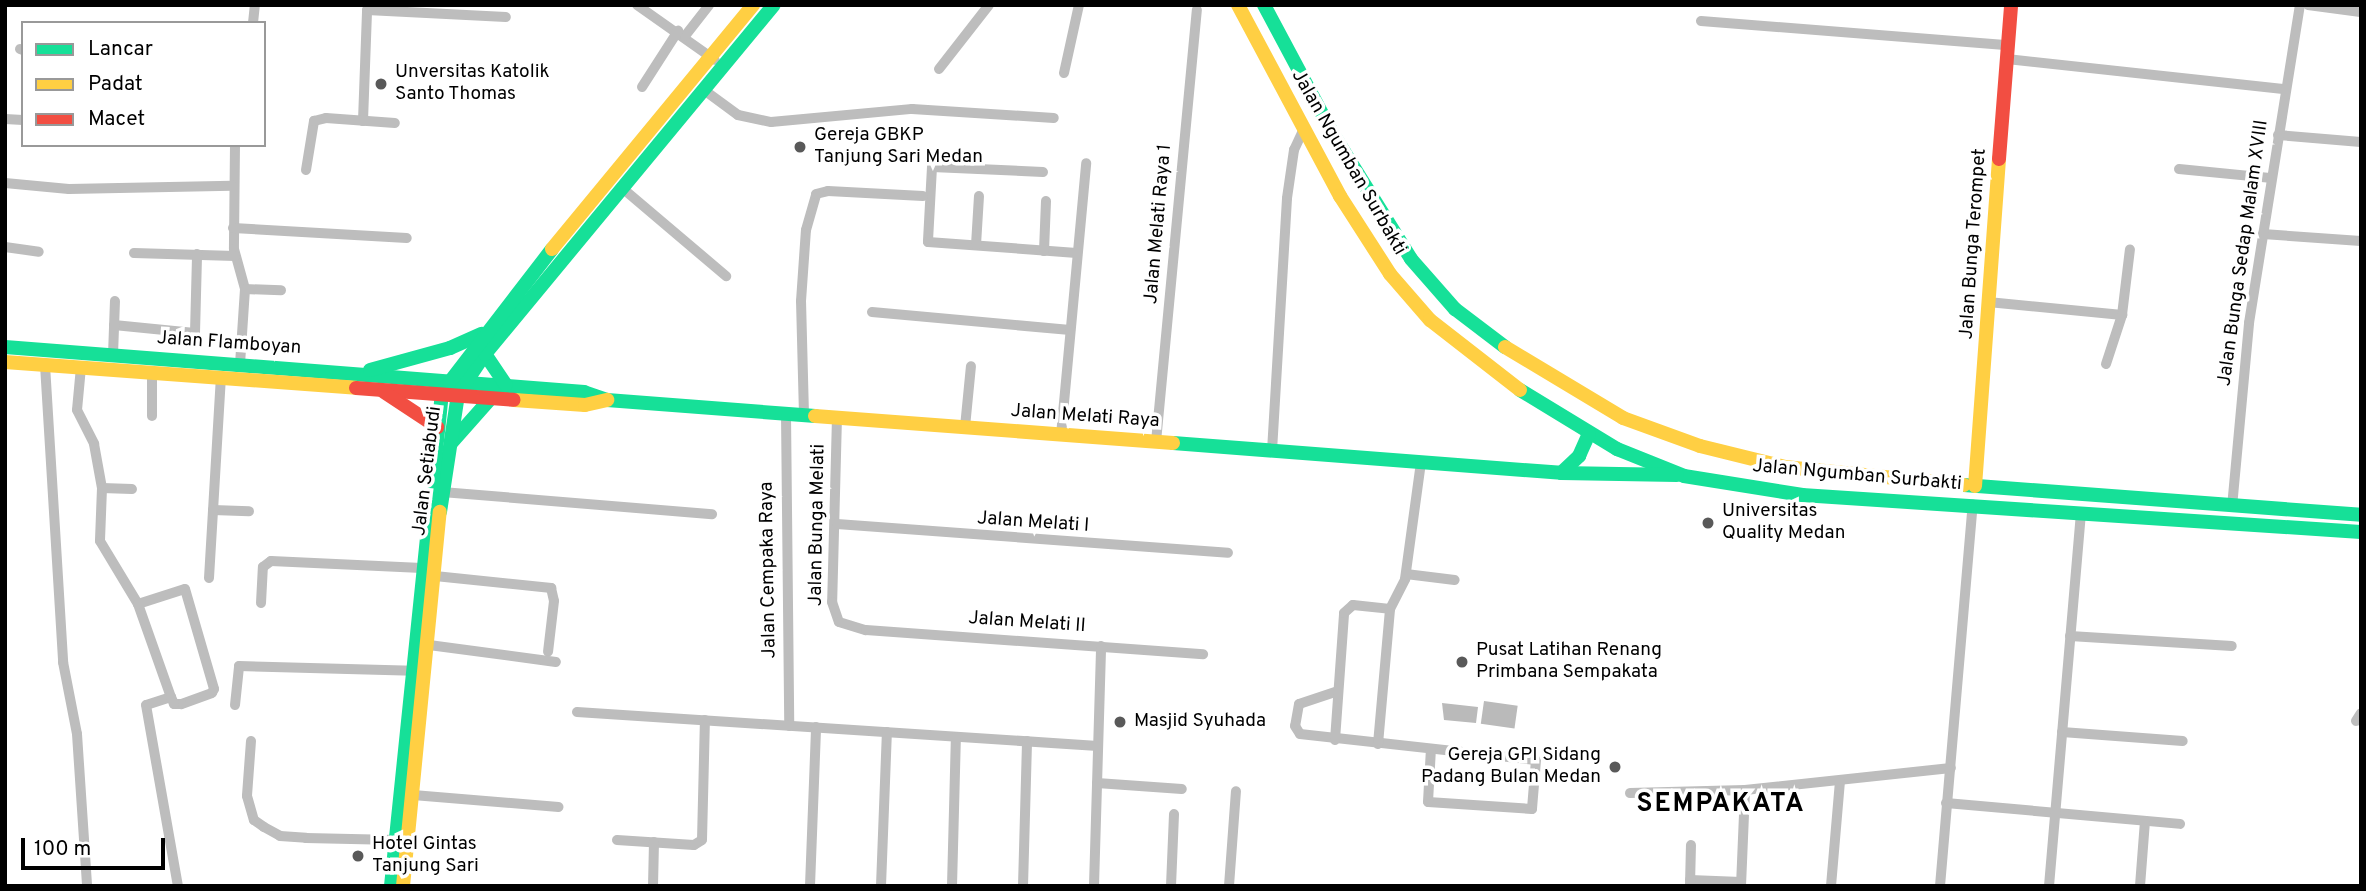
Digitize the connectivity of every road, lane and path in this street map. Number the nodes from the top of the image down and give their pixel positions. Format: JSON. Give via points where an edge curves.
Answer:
{"nodes":[{"id":1,"x":637,"y":5,"type":"edge"},
{"id":2,"x":709,"y":5,"type":"edge"},
{"id":3,"x":753,"y":5,"type":"edge"},
{"id":4,"x":775,"y":5,"type":"edge"},
{"id":5,"x":989,"y":5,"type":"edge"},
{"id":6,"x":1079,"y":5,"type":"edge"},
{"id":7,"x":1238,"y":5,"type":"edge"},
{"id":8,"x":1264,"y":5,"type":"edge"},
{"id":9,"x":2011,"y":5,"type":"edge"},
{"id":10,"x":2300,"y":5,"type":"edge"},
{"id":11,"x":2308,"y":5,"type":"edge"},
{"id":12,"x":377,"y":7,"type":"edge"},
{"id":13,"x":1197,"y":10,"type":"dead end"},
{"id":14,"x":2361,"y":12,"type":"edge"},
{"id":15,"x":506,"y":17,"type":"dead end"},
{"id":16,"x":1701,"y":22,"type":"dead end"},
{"id":17,"x":682,"y":34,"type":"junction"},
{"id":18,"x":2008,"y":52,"type":"junction"},
{"id":19,"x":711,"y":56,"type":"junction"},
{"id":20,"x":724,"y":67,"type":"junction"},
{"id":21,"x":939,"y":69,"type":"dead end"},
{"id":22,"x":1064,"y":73,"type":"dead end"},
{"id":23,"x":642,"y":87,"type":"dead end"},
{"id":24,"x":2285,"y":89,"type":"junction"},
{"id":25,"x":704,"y":90,"type":"junction"},
{"id":26,"x":1054,"y":118,"type":"dead end"},
{"id":27,"x":363,"y":121,"type":"junction"},
{"id":28,"x":395,"y":123,"type":"dead end"},
{"id":29,"x":1304,"y":130,"type":"junction"},
{"id":30,"x":1333,"y":134,"type":"junction"},
{"id":31,"x":2278,"y":135,"type":"junction"},
{"id":32,"x":2361,"y":142,"type":"edge"},
{"id":33,"x":1313,"y":145,"type":"junction"},
{"id":34,"x":235,"y":147,"type":"edge"},
{"id":35,"x":1086,"y":163,"type":"dead end"},
{"id":36,"x":2179,"y":169,"type":"dead end"},
{"id":37,"x":306,"y":170,"type":"dead end"},
{"id":38,"x":1043,"y":172,"type":"dead end"},
{"id":39,"x":2270,"y":177,"type":"junction"},
{"id":40,"x":5,"y":183,"type":"edge"},
{"id":41,"x":232,"y":186,"type":"junction"},
{"id":42,"x":621,"y":187,"type":"junction"},
{"id":43,"x":979,"y":196,"type":"dead end"},
{"id":44,"x":923,"y":197,"type":"dead end"},
{"id":45,"x":1046,"y":201,"type":"dead end"},
{"id":46,"x":233,"y":228,"type":"junction"},
{"id":47,"x":2263,"y":234,"type":"junction"},
{"id":48,"x":407,"y":238,"type":"dead end"},
{"id":49,"x":558,"y":240,"type":"junction"},
{"id":50,"x":2361,"y":241,"type":"edge"},
{"id":51,"x":976,"y":245,"type":"junction"},
{"id":52,"x":5,"y":247,"type":"edge"},
{"id":53,"x":2130,"y":249,"type":"dead end"},
{"id":54,"x":572,"y":251,"type":"junction"},
{"id":55,"x":1044,"y":251,"type":"junction"},
{"id":56,"x":39,"y":252,"type":"dead end"},
{"id":57,"x":134,"y":253,"type":"dead end"},
{"id":58,"x":1077,"y":253,"type":"junction"},
{"id":59,"x":197,"y":254,"type":"junction"},
{"id":60,"x":235,"y":256,"type":"junction"},
{"id":61,"x":726,"y":276,"type":"dead end"},
{"id":62,"x":245,"y":289,"type":"junction"},
{"id":63,"x":281,"y":290,"type":"dead end"},
{"id":64,"x":115,"y":301,"type":"dead end"},
{"id":65,"x":1988,"y":302,"type":"junction"},
{"id":66,"x":872,"y":312,"type":"dead end"},
{"id":67,"x":2122,"y":315,"type":"junction"},
{"id":68,"x":114,"y":325,"type":"junction"},
{"id":69,"x":1070,"y":330,"type":"junction"},
{"id":70,"x":485,"y":332,"type":"junction"},
{"id":71,"x":5,"y":347,"type":"edge"},
{"id":72,"x":485,"y":354,"type":"junction"},
{"id":73,"x":113,"y":355,"type":"junction"},
{"id":74,"x":5,"y":362,"type":"edge"},
{"id":75,"x":45,"y":365,"type":"junction"},
{"id":76,"x":240,"y":365,"type":"junction"},
{"id":77,"x":2106,"y":365,"type":"dead end"},
{"id":78,"x":971,"y":366,"type":"dead end"},
{"id":79,"x":81,"y":367,"type":"junction"},
{"id":80,"x":152,"y":372,"type":"junction"},
{"id":81,"x":358,"y":373,"type":"junction"},
{"id":82,"x":284,"y":374,"type":"junction"},
{"id":83,"x":221,"y":377,"type":"junction"},
{"id":84,"x":506,"y":385,"type":"junction"},
{"id":85,"x":445,"y":386,"type":"junction"},
{"id":86,"x":376,"y":388,"type":"junction"},
{"id":87,"x":461,"y":388,"type":"junction"},
{"id":88,"x":492,"y":397,"type":"junction"},
{"id":89,"x":607,"y":400,"type":"junction"},
{"id":90,"x":786,"y":414,"type":"junction"},
{"id":91,"x":804,"y":415,"type":"junction"},
{"id":92,"x":152,"y":416,"type":"dead end"},
{"id":93,"x":837,"y":417,"type":"junction"},
{"id":94,"x":437,"y":427,"type":"junction"},
{"id":95,"x":965,"y":427,"type":"junction"},
{"id":96,"x":1589,"y":434,"type":"junction"},
{"id":97,"x":1060,"y":435,"type":"junction"},
{"id":98,"x":1156,"y":442,"type":"junction"},
{"id":99,"x":449,"y":446,"type":"junction"},
{"id":100,"x":1272,"y":451,"type":"junction"},
{"id":101,"x":1421,"y":462,"type":"junction"},
{"id":102,"x":1561,"y":473,"type":"junction"},
{"id":103,"x":1684,"y":476,"type":"junction"},
{"id":104,"x":1975,"y":486,"type":"junction"},
{"id":105,"x":102,"y":488,"type":"junction"},
{"id":106,"x":132,"y":489,"type":"dead end"},
{"id":107,"x":442,"y":492,"type":"junction"},
{"id":108,"x":1973,"y":504,"type":"junction"},
{"id":109,"x":2232,"y":507,"type":"junction"},
{"id":110,"x":213,"y":510,"type":"junction"},
{"id":111,"x":249,"y":511,"type":"dead end"},
{"id":112,"x":2081,"y":513,"type":"junction"},
{"id":113,"x":712,"y":514,"type":"dead end"},
{"id":114,"x":2361,"y":515,"type":"edge"},
{"id":115,"x":837,"y":524,"type":"junction"},
{"id":116,"x":2361,"y":532,"type":"edge"},
{"id":117,"x":1228,"y":553,"type":"dead end"},
{"id":118,"x":422,"y":568,"type":"junction"},
{"id":119,"x":1406,"y":574,"type":"junction"},
{"id":120,"x":435,"y":576,"type":"junction"},
{"id":121,"x":209,"y":578,"type":"dead end"},
{"id":122,"x":1455,"y":580,"type":"dead end"},
{"id":123,"x":261,"y":603,"type":"dead end"},
{"id":124,"x":138,"y":604,"type":"junction"},
{"id":125,"x":1390,"y":609,"type":"junction"},
{"id":126,"x":849,"y":625,"type":"joint"},
{"id":127,"x":2070,"y":636,"type":"junction"},
{"id":128,"x":429,"y":645,"type":"junction"},
{"id":129,"x":1101,"y":646,"type":"junction"},
{"id":130,"x":2232,"y":646,"type":"dead end"},
{"id":131,"x":548,"y":652,"type":"dead end"},
{"id":132,"x":1203,"y":654,"type":"dead end"},
{"id":133,"x":556,"y":662,"type":"dead end"},
{"id":134,"x":413,"y":671,"type":"junction"},
{"id":135,"x":1338,"y":691,"type":"junction"},
{"id":136,"x":171,"y":697,"type":"junction"},
{"id":137,"x":235,"y":705,"type":"dead end"},
{"id":138,"x":577,"y":712,"type":"dead end"},
{"id":139,"x":705,"y":720,"type":"junction"},
{"id":140,"x":789,"y":726,"type":"junction"},
{"id":141,"x":816,"y":727,"type":"junction"},
{"id":142,"x":887,"y":732,"type":"junction"},
{"id":143,"x":2062,"y":732,"type":"junction"},
{"id":144,"x":956,"y":737,"type":"junction"},
{"id":145,"x":1335,"y":740,"type":"junction"},
{"id":146,"x":251,"y":741,"type":"dead end"},
{"id":147,"x":1027,"y":741,"type":"junction"},
{"id":148,"x":2183,"y":741,"type":"dead end"},
{"id":149,"x":1378,"y":744,"type":"junction"},
{"id":150,"x":1098,"y":746,"type":"junction"},
{"id":151,"x":1431,"y":750,"type":"junction"},
{"id":152,"x":1951,"y":768,"type":"junction"},
{"id":153,"x":1840,"y":781,"type":"junction"},
{"id":154,"x":1097,"y":783,"type":"junction"},
{"id":155,"x":1182,"y":789,"type":"dead end"},
{"id":156,"x":1745,"y":790,"type":"junction"},
{"id":157,"x":1236,"y":792,"type":"dead end"},
{"id":158,"x":1630,"y":793,"type":"dead end"},
{"id":159,"x":413,"y":796,"type":"junction"},
{"id":160,"x":1946,"y":803,"type":"junction"},
{"id":161,"x":559,"y":807,"type":"dead end"},
{"id":162,"x":2055,"y":813,"type":"junction"},
{"id":163,"x":1174,"y":814,"type":"dead end"},
{"id":164,"x":2146,"y":821,"type":"junction"},
{"id":165,"x":2180,"y":824,"type":"dead end"},
{"id":166,"x":396,"y":839,"type":"junction"},
{"id":167,"x":617,"y":840,"type":"dead end"},
{"id":168,"x":654,"y":842,"type":"junction"},
{"id":169,"x":1691,"y":845,"type":"dead end"},
{"id":170,"x":1690,"y":883,"type":"edge"},
{"id":171,"x":1741,"y":884,"type":"edge"},
{"id":172,"x":87,"y":886,"type":"edge"},
{"id":173,"x":178,"y":886,"type":"edge"},
{"id":174,"x":391,"y":886,"type":"edge"},
{"id":175,"x":403,"y":886,"type":"edge"},
{"id":176,"x":653,"y":886,"type":"edge"},
{"id":177,"x":810,"y":886,"type":"edge"},
{"id":178,"x":881,"y":886,"type":"edge"},
{"id":179,"x":952,"y":886,"type":"edge"},
{"id":180,"x":1023,"y":886,"type":"edge"},
{"id":181,"x":1094,"y":886,"type":"edge"},
{"id":182,"x":1171,"y":886,"type":"edge"},
{"id":183,"x":1229,"y":886,"type":"edge"},
{"id":184,"x":1831,"y":886,"type":"edge"},
{"id":185,"x":1940,"y":886,"type":"edge"},
{"id":186,"x":2049,"y":886,"type":"edge"},
{"id":187,"x":2140,"y":886,"type":"edge"}],
"edges":[{"from":1,"to":17,"type":"street"},
{"from":2,"to":17,"type":"street"},
{"from":3,"to":19,"type":"main road","name":"Jalan Setiabudi"},
{"from":4,"to":20,"type":"main road","name":"Jalan Setiabudi"},
{"from":5,"to":21,"type":"street"},
{"from":6,"to":22,"type":"street"},
{"from":7,"to":29,"type":"main road","name":"Jalan Ngumban Surbakti"},
{"from":8,"to":30,"type":"main road","name":"Jalan Ngumban Surbakti"},
{"from":9,"to":18,"type":"main road","name":"Jalan Bunga Terompet"},
{"from":10,"to":24,"type":"street","name":"Jalan Bunga Sedap Malam XVIII"},
{"from":11,"to":14,"type":"street"},
{"from":12,"to":15,"type":"street"},
{"from":12,"to":27,"type":"street","via":[[365,12]]},
{"from":13,"to":98,"type":"street","name":"Jalan Melati Raya 1"},
{"from":16,"to":18,"type":"street"},
{"from":17,"to":19,"type":"street"},
{"from":17,"to":23,"type":"street"},
{"from":18,"to":24,"type":"street"},
{"from":18,"to":65,"type":"main road","name":"Jalan Bunga Terompet"},
{"from":19,"to":20,"type":"street"},
{"from":19,"to":49,"type":"main road","name":"Jalan Setiabudi"},
{"from":20,"to":25,"type":"main road","name":"Jalan Setiabudi"},
{"from":24,"to":31,"type":"street","name":"Jalan Bunga Sedap Malam XVIII"},
{"from":25,"to":26,"type":"street","via":[[738,115],[771,122],[912,109]]},
{"from":25,"to":42,"type":"main road","name":"Jalan Setiabudi"},
{"from":27,"to":28,"type":"street"},
{"from":27,"to":37,"type":"street","via":[[314,121]]},
{"from":29,"to":33,"type":"main road","name":"Jalan Ngumban Surbakti"},
{"from":29,"to":100,"type":"street","via":[[1294,150],[1287,198]]},
{"from":30,"to":33,"type":"main road"},
{"from":30,"to":104,"type":"main road","name":"Jalan Ngumban Surbakti","via":[[1411,259],[1455,309],[1564,386],[1623,418],[1700,446],[1785,467]]},
{"from":31,"to":32,"type":"street"},
{"from":31,"to":39,"type":"street","name":"Jalan Bunga Sedap Malam XVIII"},
{"from":33,"to":96,"type":"main road","name":"Jalan Ngumban Surbakti","via":[[1390,274],[1430,320],[1492,372]]},
{"from":34,"to":41,"type":"street"},
{"from":35,"to":58,"type":"street"},
{"from":36,"to":39,"type":"street"},
{"from":38,"to":51,"type":"street","via":[[933,167],[928,242]]},
{"from":39,"to":47,"type":"street","name":"Jalan Bunga Sedap Malam XVIII"},
{"from":40,"to":41,"type":"street","via":[[69,189]]},
{"from":41,"to":46,"type":"street"},
{"from":42,"to":54,"type":"main road","name":"Jalan Setiabudi"},
{"from":42,"to":61,"type":"street"},
{"from":43,"to":51,"type":"street"},
{"from":44,"to":91,"type":"street","via":[[816,194],[806,230],[802,301]]},
{"from":45,"to":55,"type":"street"},
{"from":46,"to":48,"type":"street"},
{"from":46,"to":60,"type":"street"},
{"from":47,"to":50,"type":"street"},
{"from":47,"to":109,"type":"street","name":"Jalan Bunga Sedap Malam XVIII","via":[[2249,323]]},
{"from":49,"to":54,"type":"main road"},
{"from":49,"to":70,"type":"main road","name":"Jalan Setiabudi"},
{"from":51,"to":55,"type":"street"},
{"from":52,"to":56,"type":"street"},
{"from":53,"to":67,"type":"street"},
{"from":54,"to":72,"type":"main road","name":"Jalan Setiabudi"},
{"from":55,"to":58,"type":"street"},
{"from":57,"to":59,"type":"street"},
{"from":58,"to":69,"type":"street"},
{"from":59,"to":60,"type":"street"},
{"from":59,"to":68,"type":"street","via":[[195,333]]},
{"from":60,"to":62,"type":"street"},
{"from":62,"to":63,"type":"street"},
{"from":62,"to":76,"type":"street"},
{"from":64,"to":68,"type":"street"},
{"from":65,"to":67,"type":"street"},
{"from":65,"to":104,"type":"main road","name":"Jalan Bunga Terompet"},
{"from":66,"to":69,"type":"street"},
{"from":67,"to":77,"type":"street"},
{"from":68,"to":73,"type":"street"},
{"from":69,"to":97,"type":"street"},
{"from":70,"to":81,"type":"main road","via":[[440,352]]},
{"from":70,"to":85,"type":"main road","name":"Jalan Setiabudi"},
{"from":71,"to":73,"type":"main road","name":"Jalan Flamboyan"},
{"from":72,"to":84,"type":"main road"},
{"from":72,"to":87,"type":"main road","name":"Jalan Setiabudi"},
{"from":73,"to":76,"type":"main road","name":"Jalan Flamboyan"},
{"from":74,"to":75,"type":"main road","name":"Jalan Flamboyan"},
{"from":75,"to":79,"type":"main road","name":"Jalan Flamboyan"},
{"from":75,"to":172,"type":"street","via":[[64,662],[77,734]]},
{"from":76,"to":82,"type":"main road","name":"Jalan Flamboyan"},
{"from":78,"to":95,"type":"street"},
{"from":79,"to":80,"type":"main road","name":"Jalan Flamboyan"},
{"from":79,"to":105,"type":"street","via":[[77,410],[94,444]]},
{"from":80,"to":83,"type":"main road","name":"Jalan Flamboyan"},
{"from":80,"to":92,"type":"street"},
{"from":81,"to":82,"type":"main road","name":"Jalan Flamboyan"},
{"from":81,"to":85,"type":"main road","name":"Jalan Flamboyan"},
{"from":82,"to":83,"type":"main road","name":"Jalan Flamboyan"},
{"from":82,"to":86,"type":"main road","name":"Jalan Flamboyan"},
{"from":83,"to":110,"type":"street"},
{"from":84,"to":87,"type":"main road","name":"Jalan Melati Raya"},
{"from":84,"to":89,"type":"main road","name":"Jalan Melati Raya","via":[[584,391]]},
{"from":85,"to":86,"type":"main road","name":"Jalan Flamboyan"},
{"from":85,"to":87,"type":"main road","name":"Jalan Melati Raya"},
{"from":85,"to":94,"type":"main road","name":"Jalan Setiabudi"},
{"from":86,"to":94,"type":"main road","via":[[411,406]]},
{"from":87,"to":88,"type":"main road","name":"Jalan Melati Raya"},
{"from":87,"to":99,"type":"main road","name":"Jalan Setiabudi"},
{"from":88,"to":89,"type":"main road","name":"Jalan Melati Raya","via":[[585,405]]},
{"from":88,"to":99,"type":"main road"},
{"from":89,"to":90,"type":"main road","name":"Jalan Melati Raya"},
{"from":90,"to":91,"type":"main road","name":"Jalan Melati Raya"},
{"from":90,"to":140,"type":"street","name":"Jalan Cempaka Raya"},
{"from":91,"to":93,"type":"main road","name":"Jalan Melati Raya"},
{"from":93,"to":95,"type":"main road","name":"Jalan Melati Raya"},
{"from":93,"to":115,"type":"street","name":"Jalan Bunga Melati"},
{"from":94,"to":118,"type":"main road","name":"Jalan Setiabudi"},
{"from":95,"to":97,"type":"main road","name":"Jalan Melati Raya"},
{"from":96,"to":102,"type":"main road","via":[[1579,456]]},
{"from":96,"to":103,"type":"main road","name":"Jalan Ngumban Surbakti"},
{"from":97,"to":98,"type":"main road","name":"Jalan Melati Raya"},
{"from":98,"to":100,"type":"main road","name":"Jalan Melati Raya"},
{"from":99,"to":107,"type":"main road","name":"Jalan Setiabudi"},
{"from":100,"to":101,"type":"main road","name":"Jalan Melati Raya"},
{"from":101,"to":102,"type":"main road","name":"Jalan Melati Raya"},
{"from":101,"to":119,"type":"street"},
{"from":102,"to":103,"type":"main road","name":"Jalan Melati Raya"},
{"from":103,"to":108,"type":"main road","name":"Jalan Ngumban Surbakti","via":[[1802,495]]},
{"from":104,"to":109,"type":"main road","name":"Jalan Ngumban Surbakti"},
{"from":105,"to":106,"type":"street"},
{"from":105,"to":124,"type":"street","via":[[100,541]]},
{"from":107,"to":113,"type":"street"},
{"from":107,"to":120,"type":"main road","name":"Jalan Setiabudi"},
{"from":108,"to":112,"type":"main road","name":"Jalan Ngumban Surbakti"},
{"from":108,"to":152,"type":"street"},
{"from":109,"to":114,"type":"main road","name":"Jalan Ngumban Surbakti"},
{"from":110,"to":111,"type":"street"},
{"from":110,"to":121,"type":"street"},
{"from":112,"to":116,"type":"main road","name":"Jalan Ngumban Surbakti"},
{"from":112,"to":127,"type":"street"},
{"from":115,"to":117,"type":"street","name":"Jalan Melati I"},
{"from":115,"to":126,"type":"street","name":"Jalan Bunga Melati","via":[[832,602],[839,622]]},
{"from":118,"to":123,"type":"street","via":[[271,561],[263,567]]},
{"from":118,"to":134,"type":"main road","name":"Jalan Setiabudi"},
{"from":119,"to":122,"type":"street"},
{"from":119,"to":125,"type":"street"},
{"from":120,"to":128,"type":"main road","name":"Jalan Setiabudi"},
{"from":120,"to":131,"type":"street","via":[[551,588],[554,601]]},
{"from":124,"to":136,"type":"street"},
{"from":124,"to":136,"type":"street","via":[[185,589],[214,689],[212,694],[181,704],[174,704]]},
{"from":125,"to":135,"type":"street","via":[[1353,605],[1344,613]]},
{"from":125,"to":149,"type":"street"},
{"from":126,"to":129,"type":"street","name":"Jalan Melati II"},
{"from":127,"to":130,"type":"street"},
{"from":127,"to":143,"type":"street"},
{"from":128,"to":133,"type":"street"},
{"from":128,"to":159,"type":"main road","name":"Jalan Setiabudi"},
{"from":129,"to":132,"type":"street","name":"Jalan Melati II"},
{"from":129,"to":150,"type":"street"},
{"from":134,"to":137,"type":"street","via":[[239,666]]},
{"from":134,"to":166,"type":"main road","name":"Jalan Setiabudi"},
{"from":135,"to":145,"type":"street"},
{"from":135,"to":145,"type":"street","via":[[1299,704],[1296,715],[1300,734]]},
{"from":136,"to":173,"type":"street","via":[[146,705]]},
{"from":138,"to":139,"type":"street"},
{"from":139,"to":140,"type":"street"},
{"from":139,"to":168,"type":"street","via":[[702,840],[694,845]]},
{"from":140,"to":141,"type":"street"},
{"from":141,"to":142,"type":"street"},
{"from":141,"to":177,"type":"street"},
{"from":142,"to":144,"type":"street"},
{"from":142,"to":178,"type":"street"},
{"from":143,"to":148,"type":"street"},
{"from":143,"to":162,"type":"street"},
{"from":144,"to":147,"type":"street"},
{"from":144,"to":179,"type":"street"},
{"from":145,"to":149,"type":"street"},
{"from":146,"to":166,"type":"street","via":[[247,796],[254,820],[264,827],[280,836]]},
{"from":147,"to":150,"type":"street"},
{"from":147,"to":180,"type":"street"},
{"from":149,"to":151,"type":"street"},
{"from":150,"to":154,"type":"street"},
{"from":151,"to":151,"type":"street","via":[[1536,760],[1532,809],[1428,802]]},
{"from":152,"to":153,"type":"street"},
{"from":152,"to":160,"type":"street"},
{"from":153,"to":156,"type":"street"},
{"from":153,"to":184,"type":"street"},
{"from":154,"to":155,"type":"street"},
{"from":154,"to":181,"type":"street"},
{"from":156,"to":158,"type":"street"},
{"from":156,"to":171,"type":"street"},
{"from":157,"to":183,"type":"street"},
{"from":159,"to":161,"type":"street"},
{"from":159,"to":175,"type":"main road","name":"Jalan Setiabudi"},
{"from":160,"to":162,"type":"street"},
{"from":160,"to":185,"type":"street"},
{"from":162,"to":164,"type":"street"},
{"from":162,"to":186,"type":"street"},
{"from":163,"to":182,"type":"street"},
{"from":164,"to":165,"type":"street"},
{"from":164,"to":187,"type":"street"},
{"from":166,"to":174,"type":"main road","name":"Jalan Setiabudi"},
{"from":167,"to":168,"type":"street"},
{"from":168,"to":176,"type":"street"},
{"from":169,"to":170,"type":"street"},
{"from":170,"to":171,"type":"street"}]}
